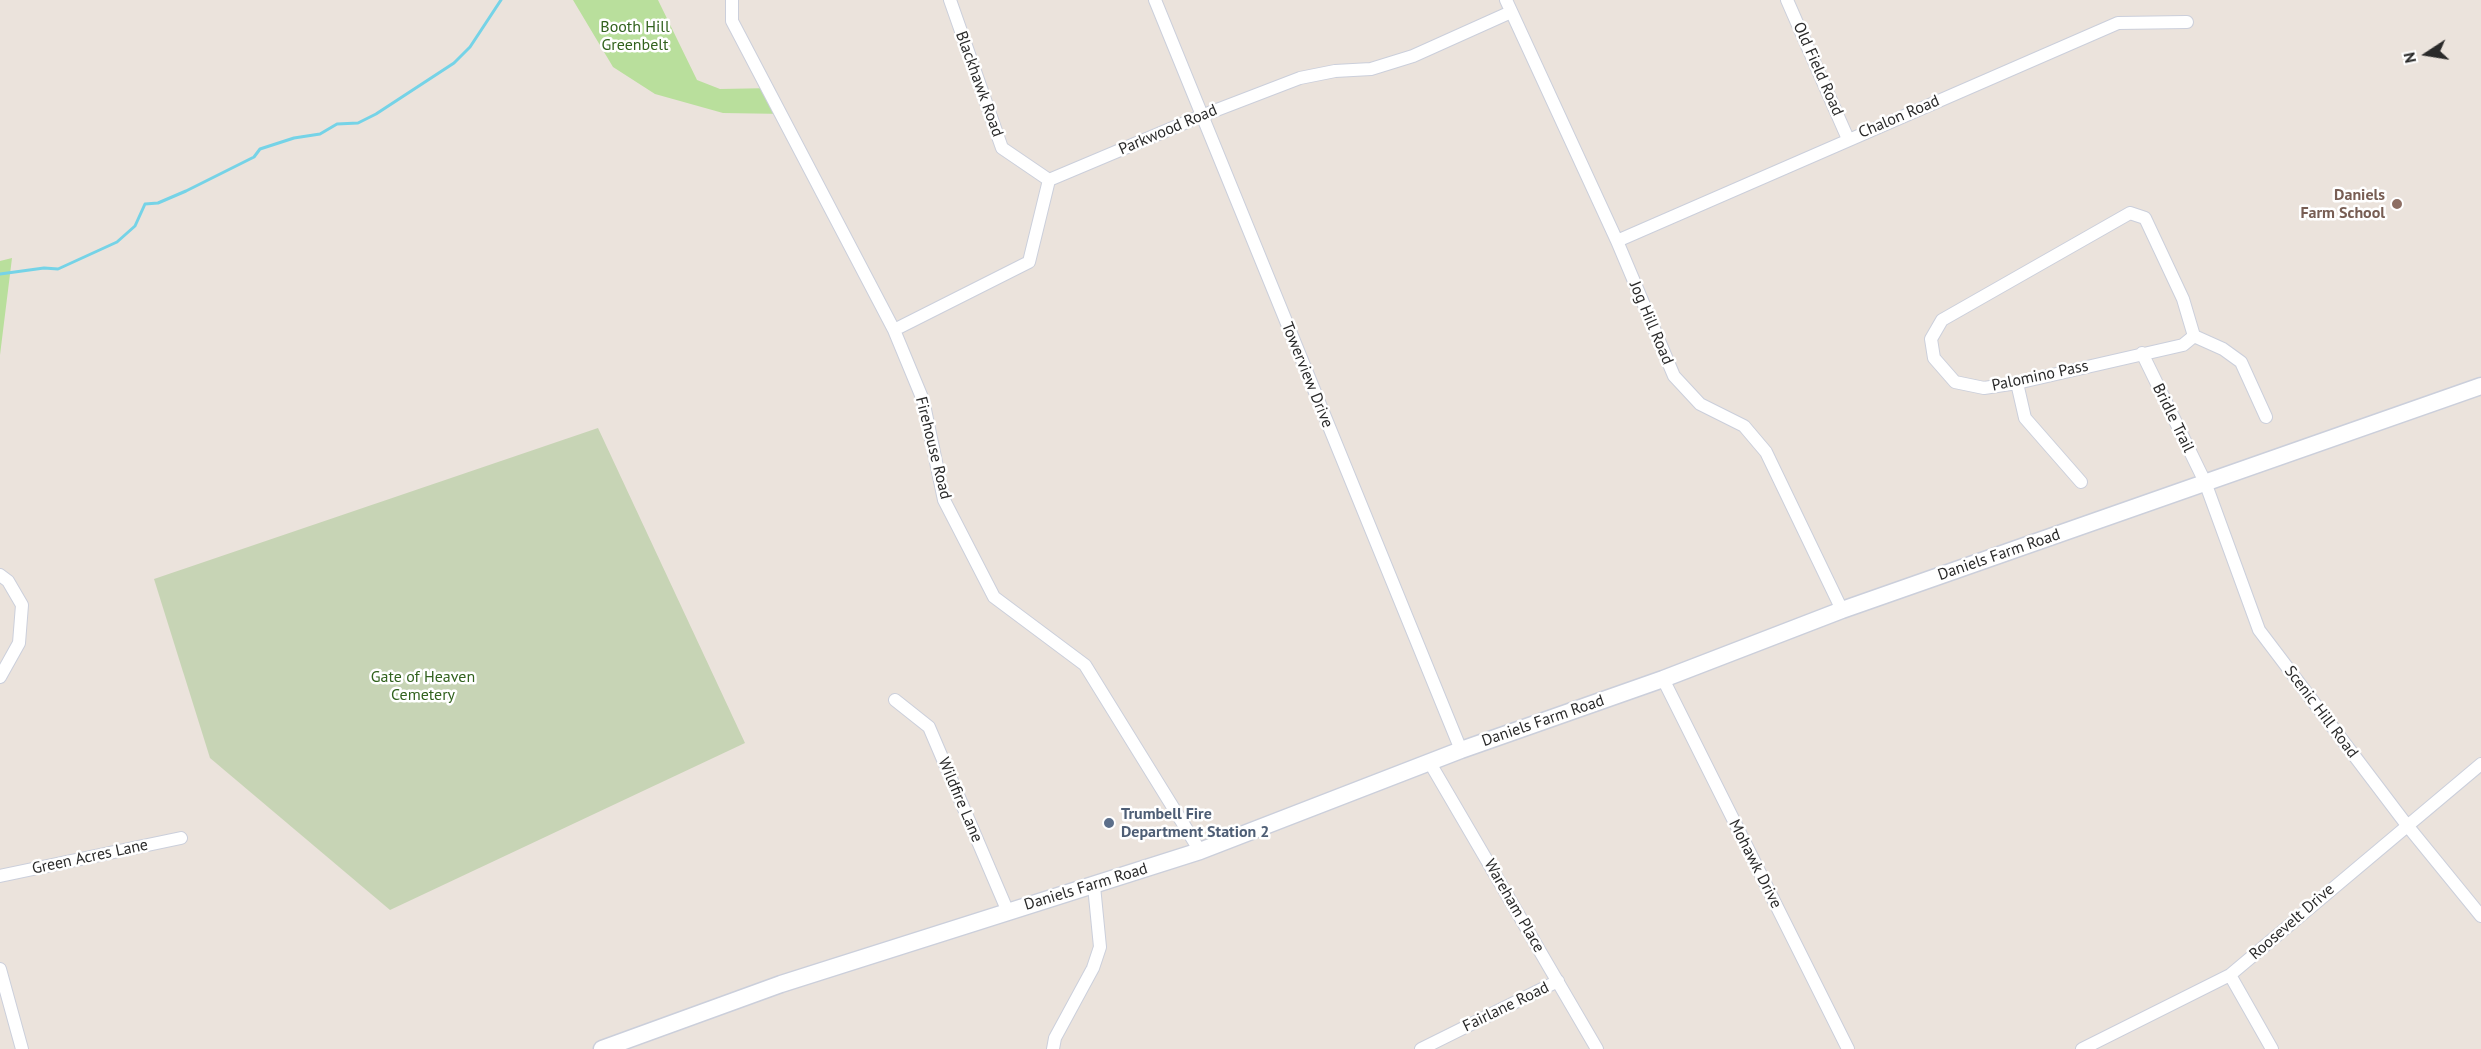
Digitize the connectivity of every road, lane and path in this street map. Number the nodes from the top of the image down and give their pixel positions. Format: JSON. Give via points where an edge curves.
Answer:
{"nodes":[{"id":1,"x":732,"y":0,"type":"edge"},
{"id":2,"x":950,"y":0,"type":"edge"},
{"id":3,"x":1155,"y":0,"type":"edge"},
{"id":4,"x":1787,"y":0,"type":"edge"},
{"id":5,"x":1508,"y":6,"type":"edge"},
{"id":6,"x":2187,"y":21,"type":"dead end"},
{"id":7,"x":1201,"y":116,"type":"junction"},
{"id":8,"x":1848,"y":139,"type":"junction"},
{"id":9,"x":1049,"y":180,"type":"junction"},
{"id":10,"x":1617,"y":241,"type":"junction"},
{"id":11,"x":894,"y":330,"type":"junction"},
{"id":12,"x":2194,"y":336,"type":"junction"},
{"id":13,"x":2142,"y":353,"type":"junction"},
{"id":14,"x":2017,"y":383,"type":"junction"},
{"id":15,"x":2481,"y":386,"type":"edge"},
{"id":16,"x":2266,"y":417,"type":"dead end"},
{"id":17,"x":2081,"y":482,"type":"dead end"},
{"id":18,"x":2205,"y":482,"type":"junction"},
{"id":19,"x":0,"y":575,"type":"edge"},
{"id":20,"x":1842,"y":610,"type":"junction"},
{"id":21,"x":0,"y":677,"type":"edge"},
{"id":22,"x":1663,"y":679,"type":"junction"},
{"id":23,"x":895,"y":700,"type":"dead end"},
{"id":24,"x":1461,"y":750,"type":"junction"},
{"id":25,"x":1430,"y":763,"type":"junction"},
{"id":26,"x":2481,"y":764,"type":"edge"},
{"id":27,"x":2406,"y":824,"type":"junction"},
{"id":28,"x":180,"y":838,"type":"dead end"},
{"id":29,"x":1200,"y":851,"type":"junction"},
{"id":30,"x":0,"y":876,"type":"edge"},
{"id":31,"x":1094,"y":886,"type":"junction"},
{"id":32,"x":1008,"y":912,"type":"junction"},
{"id":33,"x":2481,"y":916,"type":"edge"},
{"id":34,"x":0,"y":969,"type":"edge"},
{"id":35,"x":2230,"y":975,"type":"junction"},
{"id":36,"x":1558,"y":981,"type":"junction"},
{"id":37,"x":22,"y":1049,"type":"edge"},
{"id":38,"x":602,"y":1049,"type":"edge"},
{"id":39,"x":1053,"y":1049,"type":"edge"},
{"id":40,"x":1421,"y":1049,"type":"edge"},
{"id":41,"x":1597,"y":1049,"type":"edge"},
{"id":42,"x":1848,"y":1049,"type":"edge"},
{"id":43,"x":2082,"y":1049,"type":"edge"},
{"id":44,"x":2272,"y":1049,"type":"edge"}],
"edges":[{"from":1,"to":11,"type":"street","name":"Firehouse Road","via":[[732,21]]},
{"from":2,"to":9,"type":"street","name":"Blackhawk Road","via":[[1002,148]]},
{"from":3,"to":7,"type":"street","name":"Towerview Drive"},
{"from":4,"to":8,"type":"street","name":"Old Field Road"},
{"from":5,"to":7,"type":"street","name":"Parkwood Road","via":[[1413,56],[1371,69],[1300,78]]},
{"from":5,"to":10,"type":"street","name":"Jog Hill Road"},
{"from":6,"to":8,"type":"street","name":"Chalon Road","via":[[2118,23]]},
{"from":7,"to":9,"type":"street","name":"Parkwood Road"},
{"from":7,"to":24,"type":"street","name":"Towerview Drive"},
{"from":8,"to":10,"type":"street","name":"Chalon Road"},
{"from":9,"to":11,"type":"street","via":[[1029,262]]},
{"from":10,"to":20,"type":"street","name":"Jog Hill Road","via":[[1674,376],[1700,404],[1744,426],[1766,452]]},
{"from":11,"to":29,"type":"street","name":"Firehouse Road","via":[[923,400],[944,501],[994,597],[1085,665]]},
{"from":12,"to":13,"type":"street","name":"Palomino Pass","via":[[2183,345]]},
{"from":12,"to":14,"type":"street","name":"Palomino Pass","via":[[2182,299],[2145,218],[2130,213],[1942,320],[1931,339],[1934,358],[1955,382],[1984,388]]},
{"from":12,"to":16,"type":"street","via":[[2223,348],[2241,362]]},
{"from":13,"to":14,"type":"street","name":"Palomino Pass"},
{"from":13,"to":18,"type":"street","name":"Bridle Trail"},
{"from":14,"to":17,"type":"street","via":[[2025,418]]},
{"from":15,"to":18,"type":"main road","name":"Daniels Farm Road"},
{"from":18,"to":20,"type":"main road","name":"Daniels Farm Road"},
{"from":18,"to":27,"type":"street","name":"Scenic Hill Road","via":[[2259,630]]},
{"from":19,"to":21,"type":"street","via":[[22,605],[19,643]]},
{"from":20,"to":22,"type":"main road","name":"Daniels Farm Road"},
{"from":22,"to":24,"type":"main road","name":"Daniels Farm Road"},
{"from":22,"to":42,"type":"street","name":"Mohawk Drive"},
{"from":23,"to":32,"type":"street","name":"Wildfire Lane","via":[[929,727]]},
{"from":24,"to":25,"type":"main road","name":"Daniels Farm Road"},
{"from":25,"to":29,"type":"main road","name":"Daniels Farm Road"},
{"from":25,"to":36,"type":"street","name":"Wareham Place"},
{"from":26,"to":27,"type":"street","name":"Roosevelt Drive"},
{"from":27,"to":33,"type":"street","name":"Scenic Hill Road"},
{"from":27,"to":35,"type":"street","name":"Roosevelt Drive"},
{"from":28,"to":30,"type":"street","name":"Green Acres Lane"},
{"from":29,"to":31,"type":"main road","name":"Daniels Farm Road"},
{"from":31,"to":32,"type":"main road","name":"Daniels Farm Road"},
{"from":31,"to":39,"type":"street","via":[[1100,947]]},
{"from":32,"to":38,"type":"main road","name":"Daniels Farm Road","via":[[781,984]]},
{"from":34,"to":37,"type":"street"},
{"from":35,"to":43,"type":"street","name":"Roosevelt Drive"},
{"from":35,"to":44,"type":"street"},
{"from":36,"to":40,"type":"street","name":"Fairlane Road"},
{"from":36,"to":41,"type":"street","name":"Wareham Place"}]}
